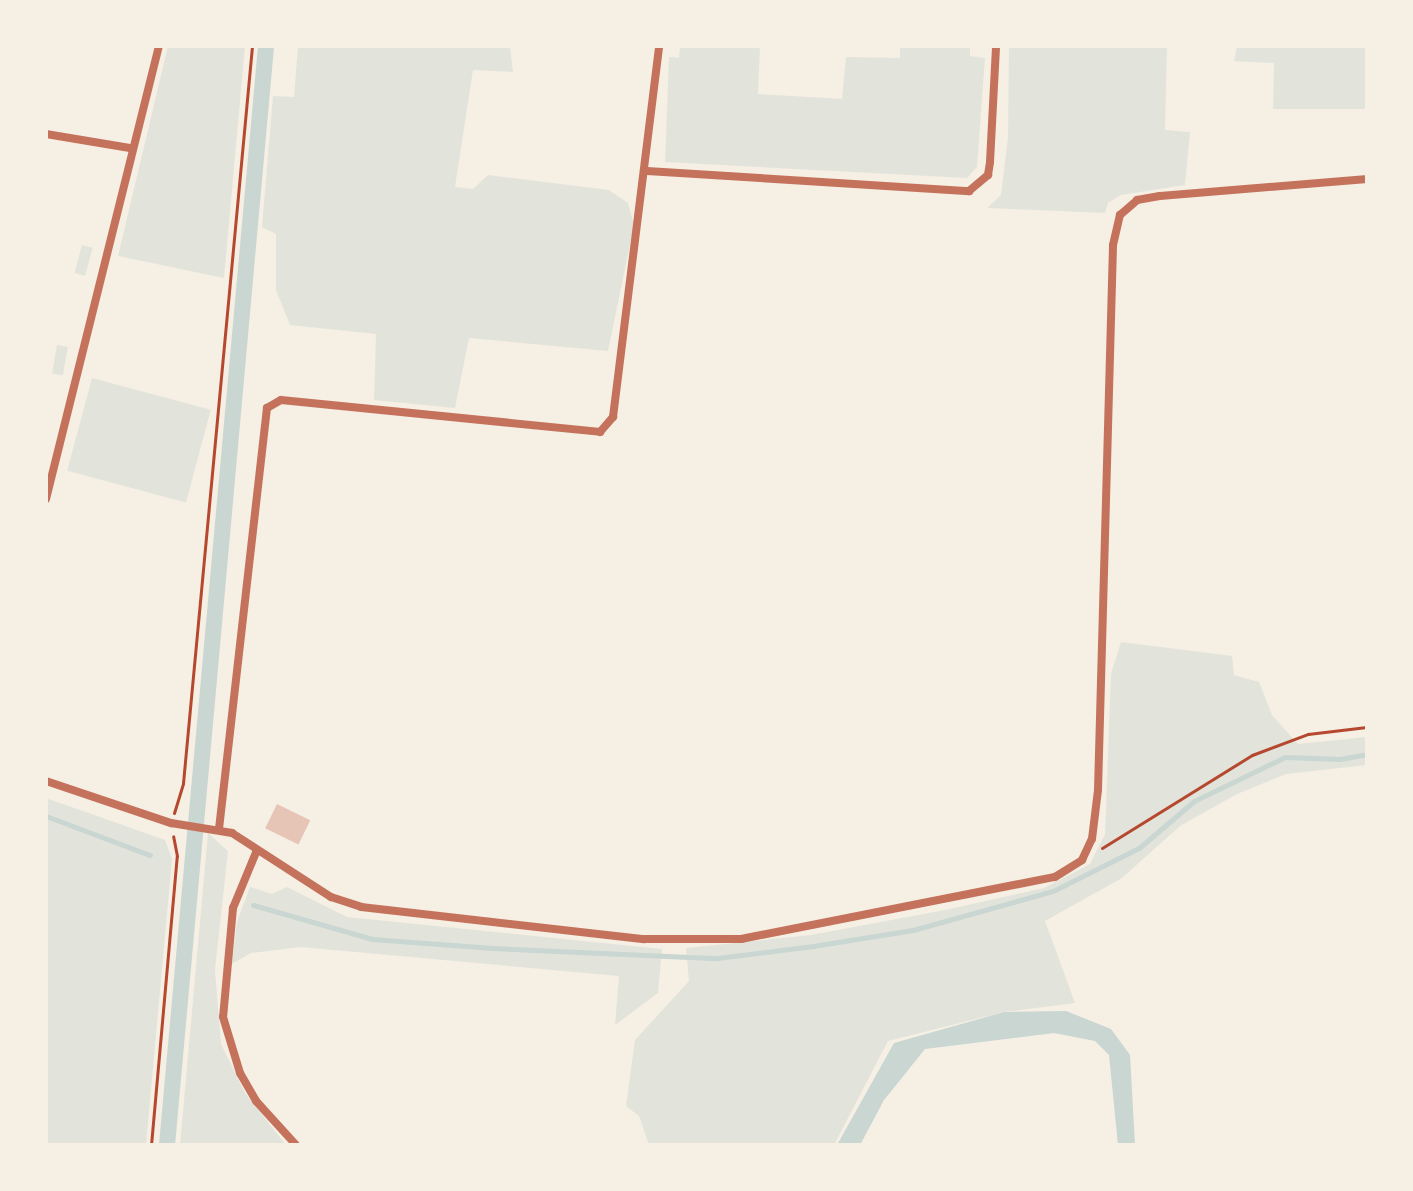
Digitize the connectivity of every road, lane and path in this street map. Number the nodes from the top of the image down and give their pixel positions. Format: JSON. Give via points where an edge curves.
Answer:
{"nodes":[{"id":1,"x":159,"y":46,"type":"edge"},
{"id":2,"x":252,"y":46,"type":"edge"},
{"id":3,"x":659,"y":46,"type":"edge"},
{"id":4,"x":996,"y":46,"type":"edge"},
{"id":5,"x":46,"y":134,"type":"edge"},
{"id":6,"x":130,"y":148,"type":"junction"},
{"id":7,"x":647,"y":171,"type":"junction"},
{"id":8,"x":1367,"y":179,"type":"edge"},
{"id":9,"x":49,"y":473,"type":"edge"},
{"id":10,"x":46,"y":499,"type":"edge"},
{"id":11,"x":1367,"y":727,"type":"edge"},
{"id":12,"x":46,"y":781,"type":"edge"},
{"id":13,"x":176,"y":824,"type":"junction"},
{"id":14,"x":219,"y":829,"type":"junction"},
{"id":15,"x":257,"y":850,"type":"junction"},
{"id":16,"x":1082,"y":860,"type":"junction"},
{"id":17,"x":151,"y":1145,"type":"edge"},
{"id":18,"x":296,"y":1145,"type":"edge"}],
"edges":[{"from":1,"to":6,"type":"street"},
{"from":2,"to":13,"type":"path"},
{"from":3,"to":7,"type":"street"},
{"from":4,"to":7,"type":"street","via":[[988,175],[969,191]]},
{"from":5,"to":6,"type":"street"},
{"from":6,"to":9,"type":"street"},
{"from":7,"to":14,"type":"street","via":[[613,417],[600,432],[271,403]]},
{"from":8,"to":16,"type":"street","via":[[1160,196],[1137,200],[1120,215],[1113,245],[1098,790],[1092,839]]},
{"from":9,"to":10,"type":"street"},
{"from":11,"to":16,"type":"path","via":[[1308,734],[1252,755]]},
{"from":12,"to":13,"type":"street"},
{"from":13,"to":14,"type":"street"},
{"from":13,"to":17,"type":"path"},
{"from":14,"to":15,"type":"street"},
{"from":15,"to":16,"type":"street","via":[[331,897],[361,907],[672,942],[741,939],[998,892],[1055,877]]},
{"from":15,"to":18,"type":"street","via":[[233,908],[223,1017],[240,1073],[256,1101]]}]}
